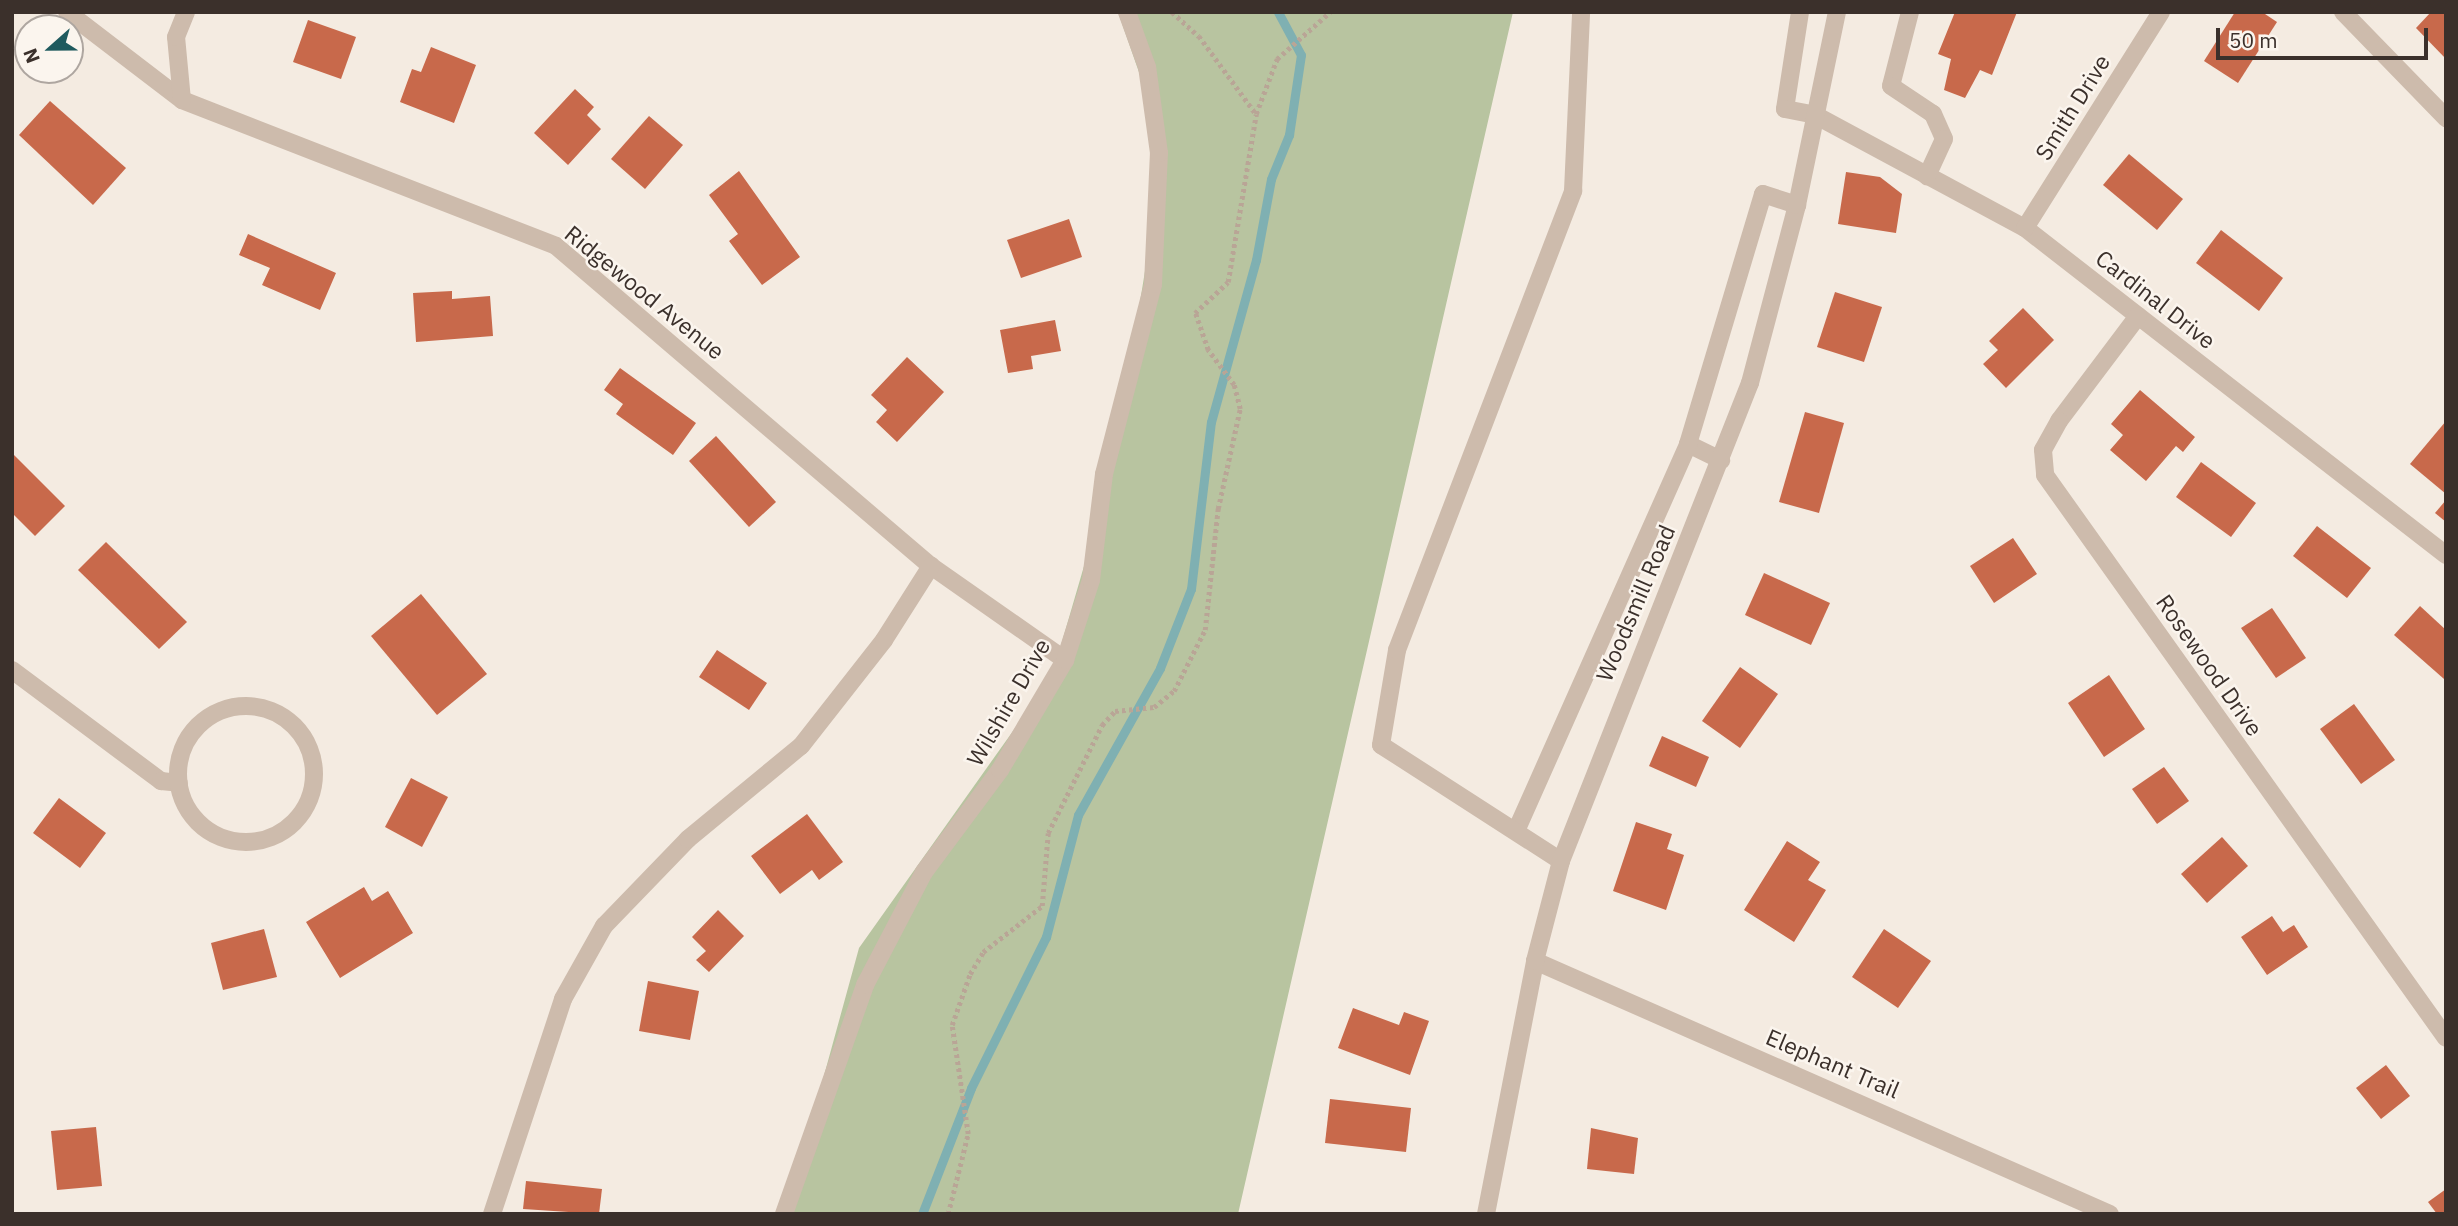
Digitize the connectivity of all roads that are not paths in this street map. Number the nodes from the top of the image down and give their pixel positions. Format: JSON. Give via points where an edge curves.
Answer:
{"nodes":[{"id":1,"x":67,"y":12,"type":"edge"},
{"id":2,"x":186,"y":12,"type":"edge"},
{"id":3,"x":1127,"y":12,"type":"edge"},
{"id":4,"x":1581,"y":12,"type":"edge"},
{"id":5,"x":1800,"y":12,"type":"edge"},
{"id":6,"x":1837,"y":12,"type":"edge"},
{"id":7,"x":1910,"y":12,"type":"edge"},
{"id":8,"x":2161,"y":12,"type":"edge"},
{"id":9,"x":2343,"y":12,"type":"edge"},
{"id":10,"x":182,"y":100,"type":"junction"},
{"id":11,"x":1815,"y":115,"type":"junction"},
{"id":12,"x":2446,"y":118,"type":"edge"},
{"id":13,"x":1927,"y":176,"type":"junction"},
{"id":14,"x":1797,"y":205,"type":"junction"},
{"id":15,"x":2025,"y":228,"type":"junction"},
{"id":16,"x":2138,"y":316,"type":"junction"},
{"id":17,"x":1688,"y":444,"type":"junction"},
{"id":18,"x":1721,"y":460,"type":"junction"},
{"id":19,"x":2446,"y":555,"type":"edge"},
{"id":20,"x":931,"y":566,"type":"junction"},
{"id":21,"x":1065,"y":660,"type":"junction"},
{"id":22,"x":12,"y":670,"type":"edge"},
{"id":23,"x":178,"y":783,"type":"junction"},
{"id":24,"x":1516,"y":831,"type":"junction"},
{"id":25,"x":1561,"y":861,"type":"junction"},
{"id":26,"x":1535,"y":961,"type":"junction"},
{"id":27,"x":2446,"y":1038,"type":"edge"},
{"id":28,"x":492,"y":1214,"type":"edge"},
{"id":29,"x":784,"y":1214,"type":"edge"},
{"id":30,"x":1486,"y":1214,"type":"edge"},
{"id":31,"x":2110,"y":1214,"type":"edge"}],
"edges":[{"from":1,"to":10,"type":"street","name":"Ridgewood Avenue"},
{"from":2,"to":10,"type":"street","via":[[176,37]]},
{"from":3,"to":21,"type":"street","name":"Wilshire Drive","via":[[1147,66],[1159,153],[1153,284],[1104,474],[1091,580]]},
{"from":4,"to":24,"type":"street","via":[[1573,191],[1397,650],[1381,745]]},
{"from":5,"to":11,"type":"street","name":"Cardinal Drive","via":[[1785,109]]},
{"from":6,"to":11,"type":"street","name":"Woodsmill Road"},
{"from":7,"to":13,"type":"street","via":[[1892,86],[1933,114],[1944,139]]},
{"from":8,"to":15,"type":"street","name":"Smith Drive"},
{"from":9,"to":12,"type":"street"},
{"from":10,"to":20,"type":"street","name":"Ridgewood Avenue","via":[[556,246]]},
{"from":11,"to":13,"type":"street","name":"Cardinal Drive"},
{"from":11,"to":14,"type":"street","name":"Woodsmill Road"},
{"from":13,"to":15,"type":"street","name":"Cardinal Drive"},
{"from":14,"to":17,"type":"street","via":[[1763,194]]},
{"from":14,"to":18,"type":"street","name":"Woodsmill Road","via":[[1750,383]]},
{"from":15,"to":16,"type":"street","name":"Cardinal Drive"},
{"from":16,"to":19,"type":"street","name":"Cardinal Drive"},
{"from":16,"to":27,"type":"street","name":"Rosewood Drive","via":[[2042,450],[2045,475]]},
{"from":17,"to":18,"type":"street"},
{"from":17,"to":24,"type":"street"},
{"from":18,"to":25,"type":"street","name":"Woodsmill Road"},
{"from":20,"to":21,"type":"street","name":"Ridgewood Avenue"},
{"from":20,"to":28,"type":"street","via":[[884,640],[801,746],[688,839],[604,926],[563,999]]},
{"from":21,"to":29,"type":"street","name":"Wilshire Drive","via":[[1000,770],[924,872],[864,985]]},
{"from":22,"to":23,"type":"street","via":[[161,781]]},
{"from":23,"to":23,"type":"street","via":[[187,739],[223,710],[246,706],[289,721],[313,760],[308,804],[278,835],[257,842],[236,842],[198,822]]},
{"from":24,"to":25,"type":"street"},
{"from":25,"to":26,"type":"street","name":"Woodsmill Road"},
{"from":26,"to":30,"type":"street","name":"Woodsmill Road"},
{"from":26,"to":31,"type":"street","name":"Elephant Trail"}]}
